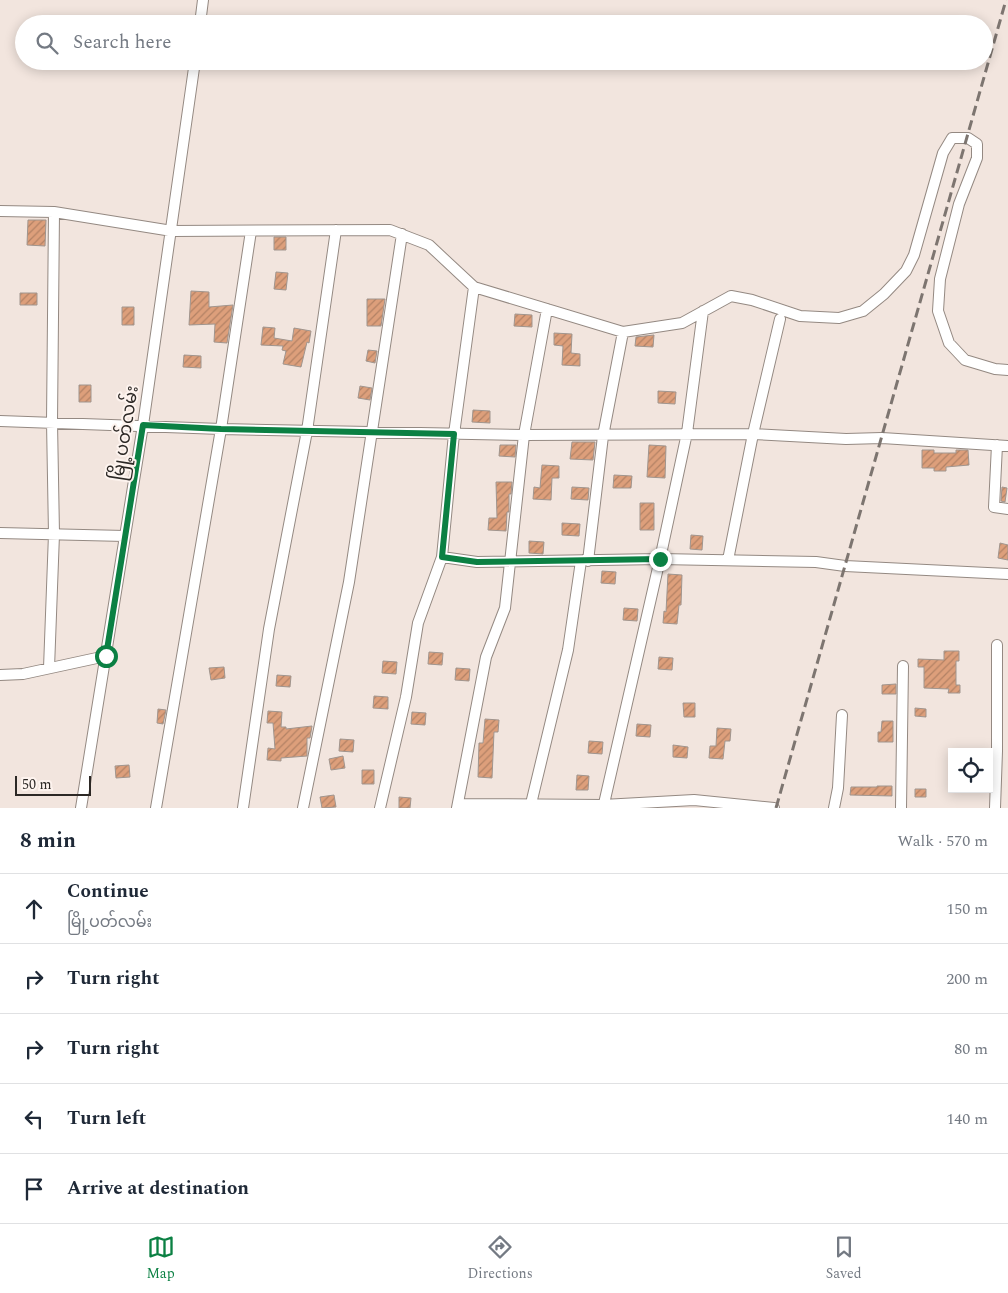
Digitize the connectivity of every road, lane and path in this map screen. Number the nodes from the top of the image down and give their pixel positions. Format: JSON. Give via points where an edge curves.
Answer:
{"nodes":[{"id":1,"x":203,"y":0,"type":"edge"},
{"id":2,"x":201,"y":15,"type":"edge"},
{"id":3,"x":194,"y":70,"type":"edge"},
{"id":4,"x":0,"y":211,"type":"edge"},
{"id":5,"x":54,"y":212,"type":"junction"},
{"id":6,"x":251,"y":230,"type":"junction"},
{"id":7,"x":336,"y":230,"type":"junction"},
{"id":8,"x":172,"y":231,"type":"junction"},
{"id":9,"x":402,"y":234,"type":"junction"},
{"id":10,"x":474,"y":287,"type":"junction"},
{"id":11,"x":547,"y":309,"type":"junction"},
{"id":12,"x":703,"y":311,"type":"junction"},
{"id":13,"x":780,"y":319,"type":"dead end"},
{"id":14,"x":624,"y":332,"type":"junction"},
{"id":15,"x":1008,"y":370,"type":"edge"},
{"id":16,"x":0,"y":421,"type":"edge"},
{"id":17,"x":52,"y":422,"type":"junction"},
{"id":18,"x":143,"y":425,"type":"junction"},
{"id":19,"x":221,"y":429,"type":"junction"},
{"id":20,"x":307,"y":431,"type":"junction"},
{"id":21,"x":372,"y":432,"type":"junction"},
{"id":22,"x":687,"y":433,"type":"junction"},
{"id":23,"x":454,"y":434,"type":"junction"},
{"id":24,"x":753,"y":434,"type":"junction"},
{"id":25,"x":524,"y":435,"type":"junction"},
{"id":26,"x":603,"y":436,"type":"junction"},
{"id":27,"x":997,"y":445,"type":"junction"},
{"id":28,"x":1008,"y":446,"type":"edge"},
{"id":29,"x":1008,"y":509,"type":"edge"},
{"id":30,"x":0,"y":533,"type":"edge"},
{"id":31,"x":54,"y":534,"type":"junction"},
{"id":32,"x":125,"y":536,"type":"junction"},
{"id":33,"x":442,"y":557,"type":"junction"},
{"id":34,"x":660,"y":559,"type":"junction"},
{"id":35,"x":728,"y":560,"type":"junction"},
{"id":36,"x":585,"y":561,"type":"junction"},
{"id":37,"x":510,"y":562,"type":"junction"},
{"id":38,"x":1008,"y":574,"type":"edge"},
{"id":39,"x":997,"y":645,"type":"dead end"},
{"id":40,"x":106,"y":656,"type":"junction"},
{"id":41,"x":903,"y":666,"type":"dead end"},
{"id":42,"x":49,"y":668,"type":"junction"},
{"id":43,"x":0,"y":675,"type":"edge"},
{"id":44,"x":842,"y":715,"type":"dead end"},
{"id":45,"x":458,"y":806,"type":"edge"},
{"id":46,"x":530,"y":806,"type":"edge"},
{"id":47,"x":603,"y":807,"type":"edge"},
{"id":48,"x":81,"y":808,"type":"edge"},
{"id":49,"x":156,"y":808,"type":"edge"},
{"id":50,"x":244,"y":808,"type":"edge"},
{"id":51,"x":303,"y":808,"type":"edge"},
{"id":52,"x":380,"y":808,"type":"edge"},
{"id":53,"x":774,"y":808,"type":"edge"},
{"id":54,"x":834,"y":808,"type":"edge"},
{"id":55,"x":901,"y":808,"type":"edge"},
{"id":56,"x":995,"y":808,"type":"edge"}],
"edges":[{"from":1,"to":2,"type":"street"},
{"from":3,"to":8,"type":"street","name":"မြို့ပတ်လမ်း"},
{"from":4,"to":5,"type":"street"},
{"from":5,"to":8,"type":"street"},
{"from":5,"to":17,"type":"street"},
{"from":6,"to":7,"type":"street"},
{"from":6,"to":8,"type":"street"},
{"from":6,"to":19,"type":"street"},
{"from":7,"to":9,"type":"street","via":[[390,230]]},
{"from":7,"to":20,"type":"street"},
{"from":8,"to":18,"type":"street","name":"မြို့ပတ်လမ်း"},
{"from":9,"to":10,"type":"street","via":[[429,245]]},
{"from":9,"to":21,"type":"street"},
{"from":10,"to":11,"type":"street"},
{"from":10,"to":23,"type":"street"},
{"from":11,"to":14,"type":"street"},
{"from":11,"to":25,"type":"street"},
{"from":12,"to":14,"type":"street","via":[[682,322]]},
{"from":12,"to":15,"type":"street","via":[[731,296],[800,316],[839,318],[864,311],[906,271],[914,255],[943,153],[952,138],[968,138],[977,144],[977,158],[960,204],[942,270],[938,311],[949,343],[965,360]]},
{"from":12,"to":22,"type":"street"},
{"from":13,"to":24,"type":"street"},
{"from":14,"to":26,"type":"street"},
{"from":16,"to":17,"type":"street"},
{"from":17,"to":18,"type":"street"},
{"from":17,"to":31,"type":"street"},
{"from":18,"to":19,"type":"street"},
{"from":18,"to":32,"type":"street","name":"မြို့ပတ်လမ်း"},
{"from":19,"to":20,"type":"street"},
{"from":19,"to":49,"type":"street"},
{"from":20,"to":21,"type":"street"},
{"from":20,"to":50,"type":"street","via":[[269,629]]},
{"from":21,"to":23,"type":"street"},
{"from":21,"to":51,"type":"street","via":[[348,582]]},
{"from":22,"to":24,"type":"street"},
{"from":22,"to":26,"type":"street"},
{"from":22,"to":34,"type":"street"},
{"from":23,"to":25,"type":"street"},
{"from":23,"to":33,"type":"street"},
{"from":24,"to":27,"type":"street"},
{"from":24,"to":35,"type":"street"},
{"from":25,"to":26,"type":"street"},
{"from":25,"to":37,"type":"street"},
{"from":26,"to":36,"type":"street"},
{"from":27,"to":28,"type":"street"},
{"from":27,"to":29,"type":"street","via":[[994,508]]},
{"from":30,"to":31,"type":"street"},
{"from":31,"to":32,"type":"street"},
{"from":31,"to":42,"type":"street"},
{"from":32,"to":40,"type":"street","name":"မြို့ပတ်လမ်း"},
{"from":33,"to":37,"type":"street"},
{"from":33,"to":52,"type":"street","via":[[418,622],[406,697]]},
{"from":34,"to":35,"type":"street"},
{"from":34,"to":36,"type":"street"},
{"from":34,"to":47,"type":"street"},
{"from":35,"to":38,"type":"street"},
{"from":36,"to":37,"type":"street"},
{"from":36,"to":46,"type":"street","via":[[568,650]]},
{"from":37,"to":45,"type":"street","via":[[505,608],[486,657]]},
{"from":39,"to":56,"type":"street"},
{"from":40,"to":42,"type":"street"},
{"from":40,"to":48,"type":"street","name":"မြို့ပတ်လမ်း"},
{"from":41,"to":55,"type":"street"},
{"from":42,"to":43,"type":"street"},
{"from":44,"to":54,"type":"street"},
{"from":45,"to":46,"type":"street"},
{"from":46,"to":47,"type":"street"},
{"from":47,"to":53,"type":"street","via":[[694,800]]}]}
